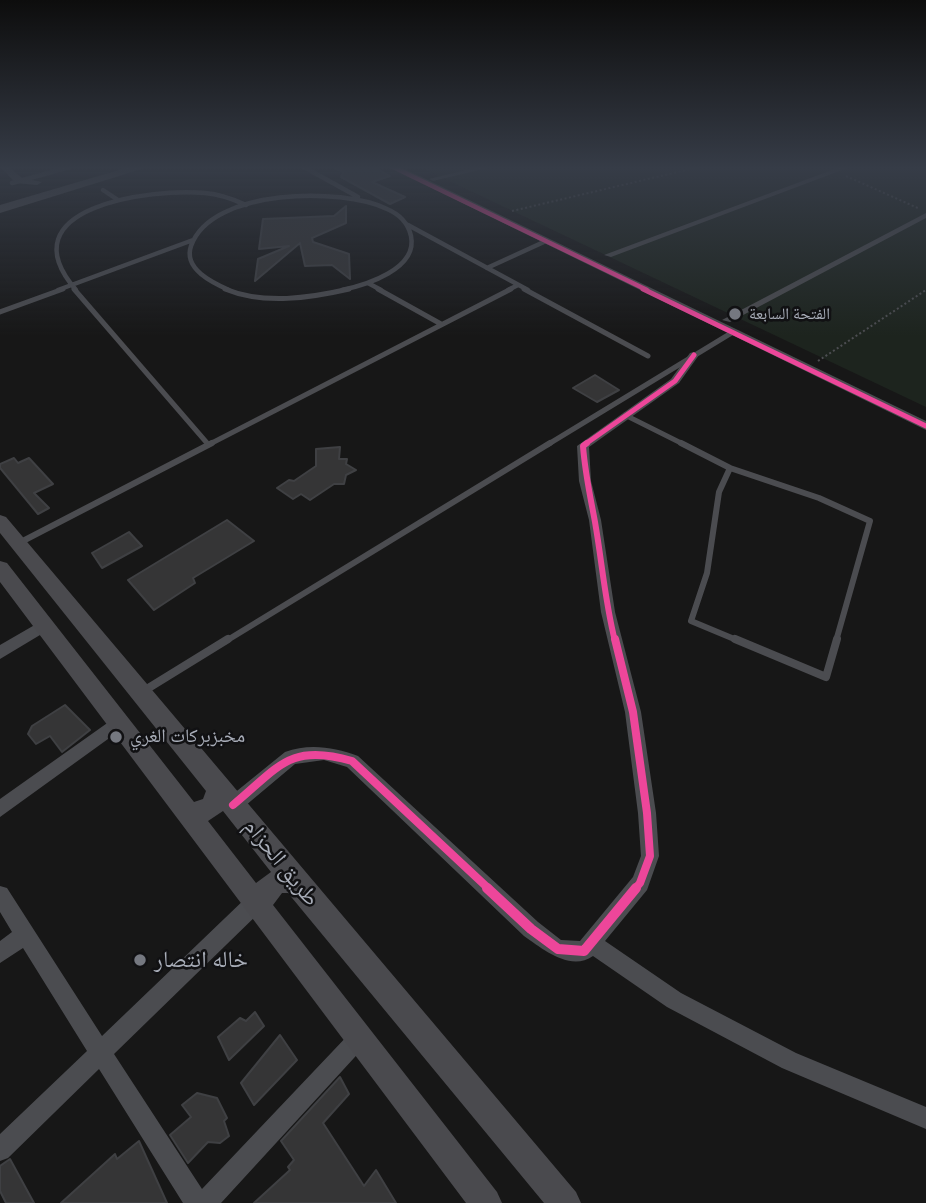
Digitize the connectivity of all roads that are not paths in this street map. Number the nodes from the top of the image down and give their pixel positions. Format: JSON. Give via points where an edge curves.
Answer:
{"nodes":[{"id":1,"x":72,"y":223,"type":"edge"},
{"id":2,"x":210,"y":223,"type":"edge"},
{"id":3,"x":512,"y":223,"type":"edge"},
{"id":4,"x":525,"y":223,"type":"edge"},
{"id":5,"x":695,"y":223,"type":"edge"},
{"id":6,"x":906,"y":223,"type":"edge"},
{"id":7,"x":408,"y":224,"type":"joint"},
{"id":8,"x":193,"y":240,"type":"junction"},
{"id":9,"x":546,"y":241,"type":"junction"},
{"id":10,"x":608,"y":255,"type":"dead end"},
{"id":11,"x":487,"y":268,"type":"junction"},
{"id":12,"x":368,"y":283,"type":"junction"},
{"id":13,"x":71,"y":285,"type":"junction"},
{"id":14,"x":518,"y":285,"type":"junction"},
{"id":15,"x":0,"y":312,"type":"edge"},
{"id":16,"x":727,"y":320,"type":"junction"},
{"id":17,"x":441,"y":324,"type":"junction"},
{"id":18,"x":733,"y":332,"type":"junction"},
{"id":19,"x":694,"y":355,"type":"junction"},
{"id":20,"x":648,"y":356,"type":"dead end"},
{"id":21,"x":926,"y":414,"type":"edge"},
{"id":22,"x":625,"y":415,"type":"junction"},
{"id":23,"x":926,"y":426,"type":"edge"},
{"id":24,"x":208,"y":443,"type":"junction"},
{"id":25,"x":730,"y":468,"type":"junction"},
{"id":26,"x":0,"y":521,"type":"edge"},
{"id":27,"x":18,"y":543,"type":"junction"},
{"id":28,"x":4,"y":581,"type":"edge"},
{"id":29,"x":45,"y":625,"type":"junction"},
{"id":30,"x":0,"y":653,"type":"edge"},
{"id":31,"x":142,"y":692,"type":"junction"},
{"id":32,"x":120,"y":721,"type":"junction"},
{"id":33,"x":226,"y":795,"type":"junction"},
{"id":34,"x":0,"y":809,"type":"edge"},
{"id":35,"x":190,"y":814,"type":"junction"},
{"id":36,"x":295,"y":881,"type":"junction"},
{"id":37,"x":0,"y":895,"type":"edge"},
{"id":38,"x":258,"y":905,"type":"junction"},
{"id":39,"x":25,"y":934,"type":"junction"},
{"id":40,"x":591,"y":943,"type":"junction"},
{"id":41,"x":0,"y":953,"type":"edge"},
{"id":42,"x":359,"y":1039,"type":"junction"},
{"id":43,"x":100,"y":1053,"type":"junction"},
{"id":44,"x":926,"y":1118,"type":"edge"},
{"id":45,"x":0,"y":1150,"type":"edge"},
{"id":46,"x":197,"y":1203,"type":"edge"},
{"id":47,"x":205,"y":1203,"type":"edge"},
{"id":48,"x":486,"y":1203,"type":"edge"},
{"id":49,"x":565,"y":1203,"type":"edge"}],
"edges":[{"from":1,"to":13,"type":"lane","via":[[60,233],[55,251]]},
{"from":2,"to":8,"type":"lane"},
{"from":3,"to":9,"type":"street"},
{"from":4,"to":16,"type":"street"},
{"from":5,"to":10,"type":"street"},
{"from":6,"to":16,"type":"street"},
{"from":7,"to":11,"type":"lane"},
{"from":7,"to":12,"type":"lane","via":[[412,244],[408,255],[386,275]]},
{"from":8,"to":12,"type":"lane","via":[[189,252],[201,275],[236,292],[261,297],[317,296]]},
{"from":8,"to":13,"type":"lane"},
{"from":9,"to":11,"type":"lane"},
{"from":9,"to":18,"type":"street"},
{"from":11,"to":14,"type":"lane"},
{"from":12,"to":17,"type":"lane"},
{"from":13,"to":15,"type":"lane"},
{"from":13,"to":24,"type":"lane"},
{"from":14,"to":17,"type":"lane"},
{"from":14,"to":20,"type":"lane"},
{"from":16,"to":21,"type":"street"},
{"from":17,"to":24,"type":"lane"},
{"from":18,"to":19,"type":"lane"},
{"from":18,"to":23,"type":"street"},
{"from":19,"to":22,"type":"street","via":[[675,381]]},
{"from":19,"to":31,"type":"lane"},
{"from":22,"to":25,"type":"lane"},
{"from":22,"to":40,"type":"street","via":[[583,446],[608,612],[633,712],[650,856],[640,883]]},
{"from":24,"to":27,"type":"lane"},
{"from":25,"to":25,"type":"lane","via":[[719,492],[707,573],[691,621],[826,677],[870,521]]},
{"from":26,"to":27,"type":"main road","name":"طريق الحزام"},
{"from":27,"to":31,"type":"main road","name":"طريق الحزام"},
{"from":28,"to":29,"type":"main road","name":"طريق الحزام"},
{"from":29,"to":30,"type":"street"},
{"from":29,"to":32,"type":"main road","name":"طريق الحزام"},
{"from":31,"to":33,"type":"main road","name":"طريق الحزام"},
{"from":32,"to":34,"type":"street"},
{"from":32,"to":35,"type":"main road","name":"طريق الحزام"},
{"from":33,"to":35,"type":"main road","via":[[218,796],[212,807],[201,813]]},
{"from":33,"to":36,"type":"main road","name":"طريق الحزام"},
{"from":33,"to":40,"type":"street","via":[[291,757],[324,753],[352,761],[558,949],[584,951]]},
{"from":35,"to":38,"type":"main road","name":"طريق الحزام"},
{"from":36,"to":38,"type":"main road","via":[[271,885]]},
{"from":36,"to":49,"type":"main road","name":"طريق الحزام"},
{"from":37,"to":39,"type":"street"},
{"from":38,"to":42,"type":"main road","name":"طريق الحزام"},
{"from":38,"to":43,"type":"street"},
{"from":39,"to":41,"type":"street"},
{"from":39,"to":43,"type":"street"},
{"from":40,"to":44,"type":"street","via":[[674,1000],[789,1061]]},
{"from":42,"to":47,"type":"street"},
{"from":42,"to":48,"type":"main road","name":"طريق الحزام"},
{"from":43,"to":45,"type":"street"},
{"from":43,"to":46,"type":"street"}]}
